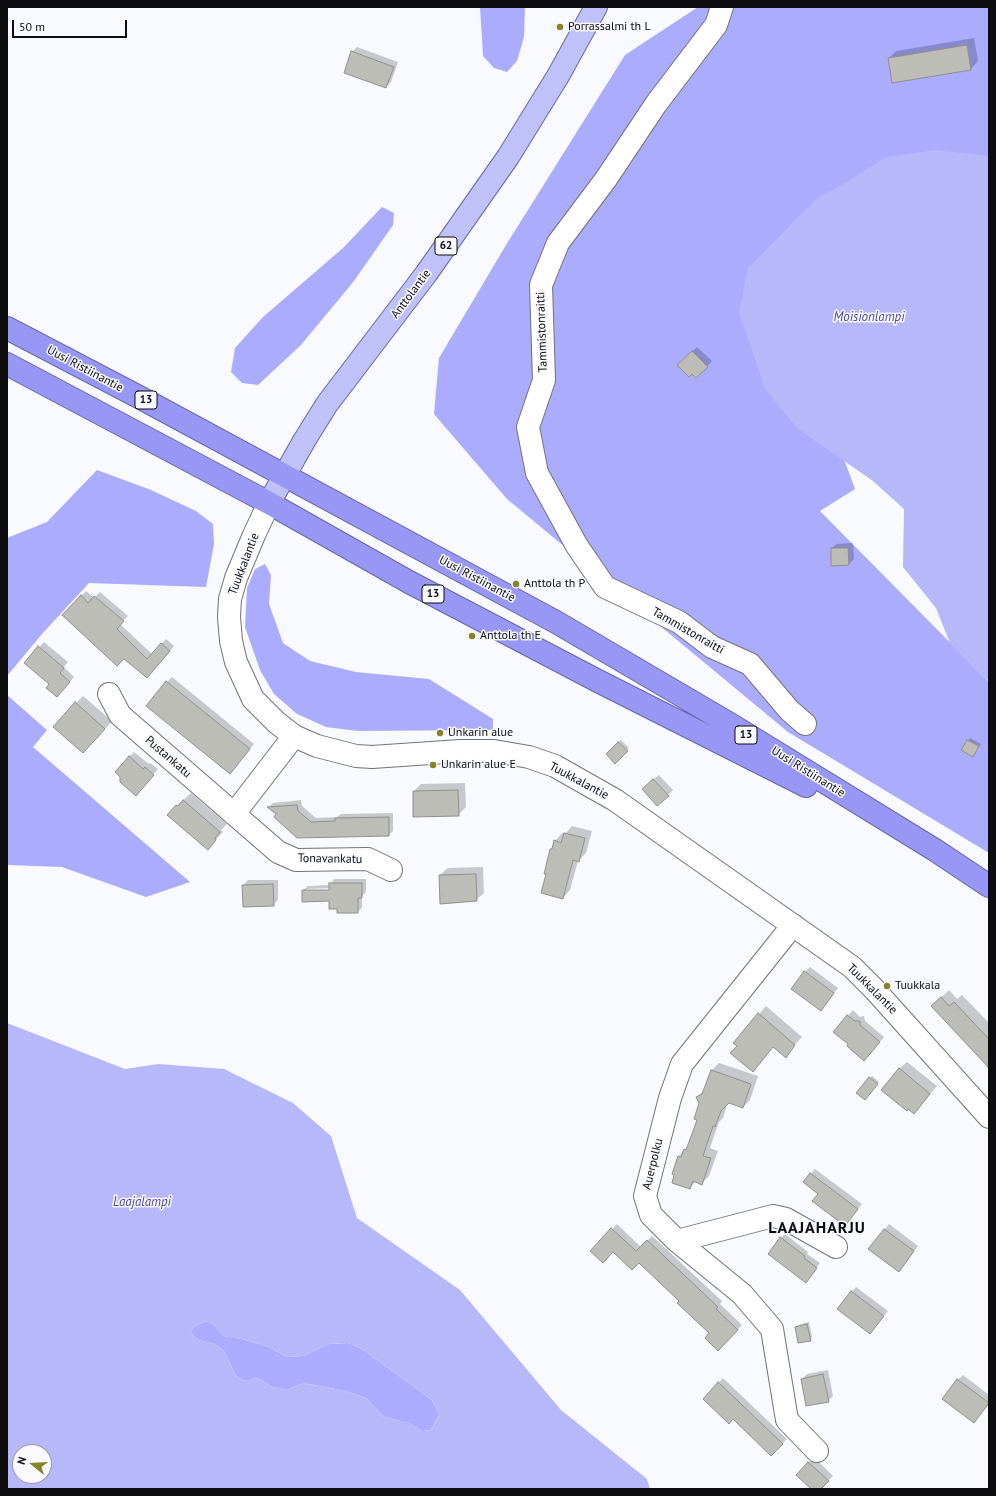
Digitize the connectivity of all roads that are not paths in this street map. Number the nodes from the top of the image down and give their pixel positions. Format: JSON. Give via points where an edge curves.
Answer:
{"nodes":[{"id":1,"x":596,"y":7,"type":"edge"},
{"id":2,"x":722,"y":7,"type":"edge"},
{"id":3,"x":7,"y":328,"type":"edge"},
{"id":4,"x":7,"y":364,"type":"edge"},
{"id":5,"x":284,"y":476,"type":"junction"},
{"id":6,"x":269,"y":503,"type":"junction"},
{"id":7,"x":109,"y":694,"type":"dead end"},
{"id":8,"x":805,"y":724,"type":"dead end"},
{"id":9,"x":294,"y":736,"type":"junction"},
{"id":10,"x":234,"y":814,"type":"junction"},
{"id":11,"x":935,"y":850,"type":"junction"},
{"id":12,"x":391,"y":870,"type":"dead end"},
{"id":13,"x":989,"y":886,"type":"edge"},
{"id":14,"x":793,"y":925,"type":"junction"},
{"id":15,"x":989,"y":1117,"type":"edge"},
{"id":16,"x":677,"y":1241,"type":"junction"},
{"id":17,"x":836,"y":1247,"type":"dead end"},
{"id":18,"x":817,"y":1451,"type":"dead end"}],
"edges":[{"from":1,"to":5,"type":"main road","name":"Anttolantie","number":"62","via":[[558,76],[508,157],[426,274],[327,404]]},
{"from":2,"to":8,"type":"street","name":"Tammistonraitti","via":[[716,24],[558,243],[541,285],[544,380],[528,427],[537,473],[576,546],[605,587],[679,622],[712,647],[750,664],[789,710]]},
{"from":3,"to":5,"type":"highway","name":"Uusi Ristiinantie","number":"13"},
{"from":4,"to":6,"type":"highway","name":"Uusi Ristiinantie","number":"13"},
{"from":5,"to":6,"type":"main road","number":"62"},
{"from":5,"to":11,"type":"highway","name":"Uusi Ristiinantie","number":"13","via":[[556,622],[730,724]]},
{"from":6,"to":9,"type":"street","name":"Tuukkalantie","via":[[236,578],[230,599],[231,641],[236,662],[253,699]]},
{"from":6,"to":11,"type":"highway","name":"Uusi Ristiinantie","number":"13","via":[[409,582],[598,681]]},
{"from":7,"to":10,"type":"street","name":"Pustankatu","via":[[120,715]]},
{"from":9,"to":10,"type":"street"},
{"from":9,"to":14,"type":"street","name":"Tuukkalantie","via":[[317,746],[356,756],[494,751],[529,757],[555,766],[615,800]]},
{"from":10,"to":12,"type":"street","name":"Tonavankatu","via":[[278,852],[296,860],[368,859]]},
{"from":11,"to":13,"type":"highway","name":"Uusi Ristiinantie","number":"13"},
{"from":14,"to":15,"type":"street","name":"Tuukkalantie","via":[[852,967]]},
{"from":14,"to":16,"type":"street","name":"Auerpolku","via":[[682,1064],[670,1098],[645,1196],[651,1215]]},
{"from":16,"to":17,"type":"street","via":[[773,1216],[786,1219]]},
{"from":16,"to":18,"type":"street","name":"Auerpolku","via":[[742,1294],[772,1329],[787,1420]]}]}
